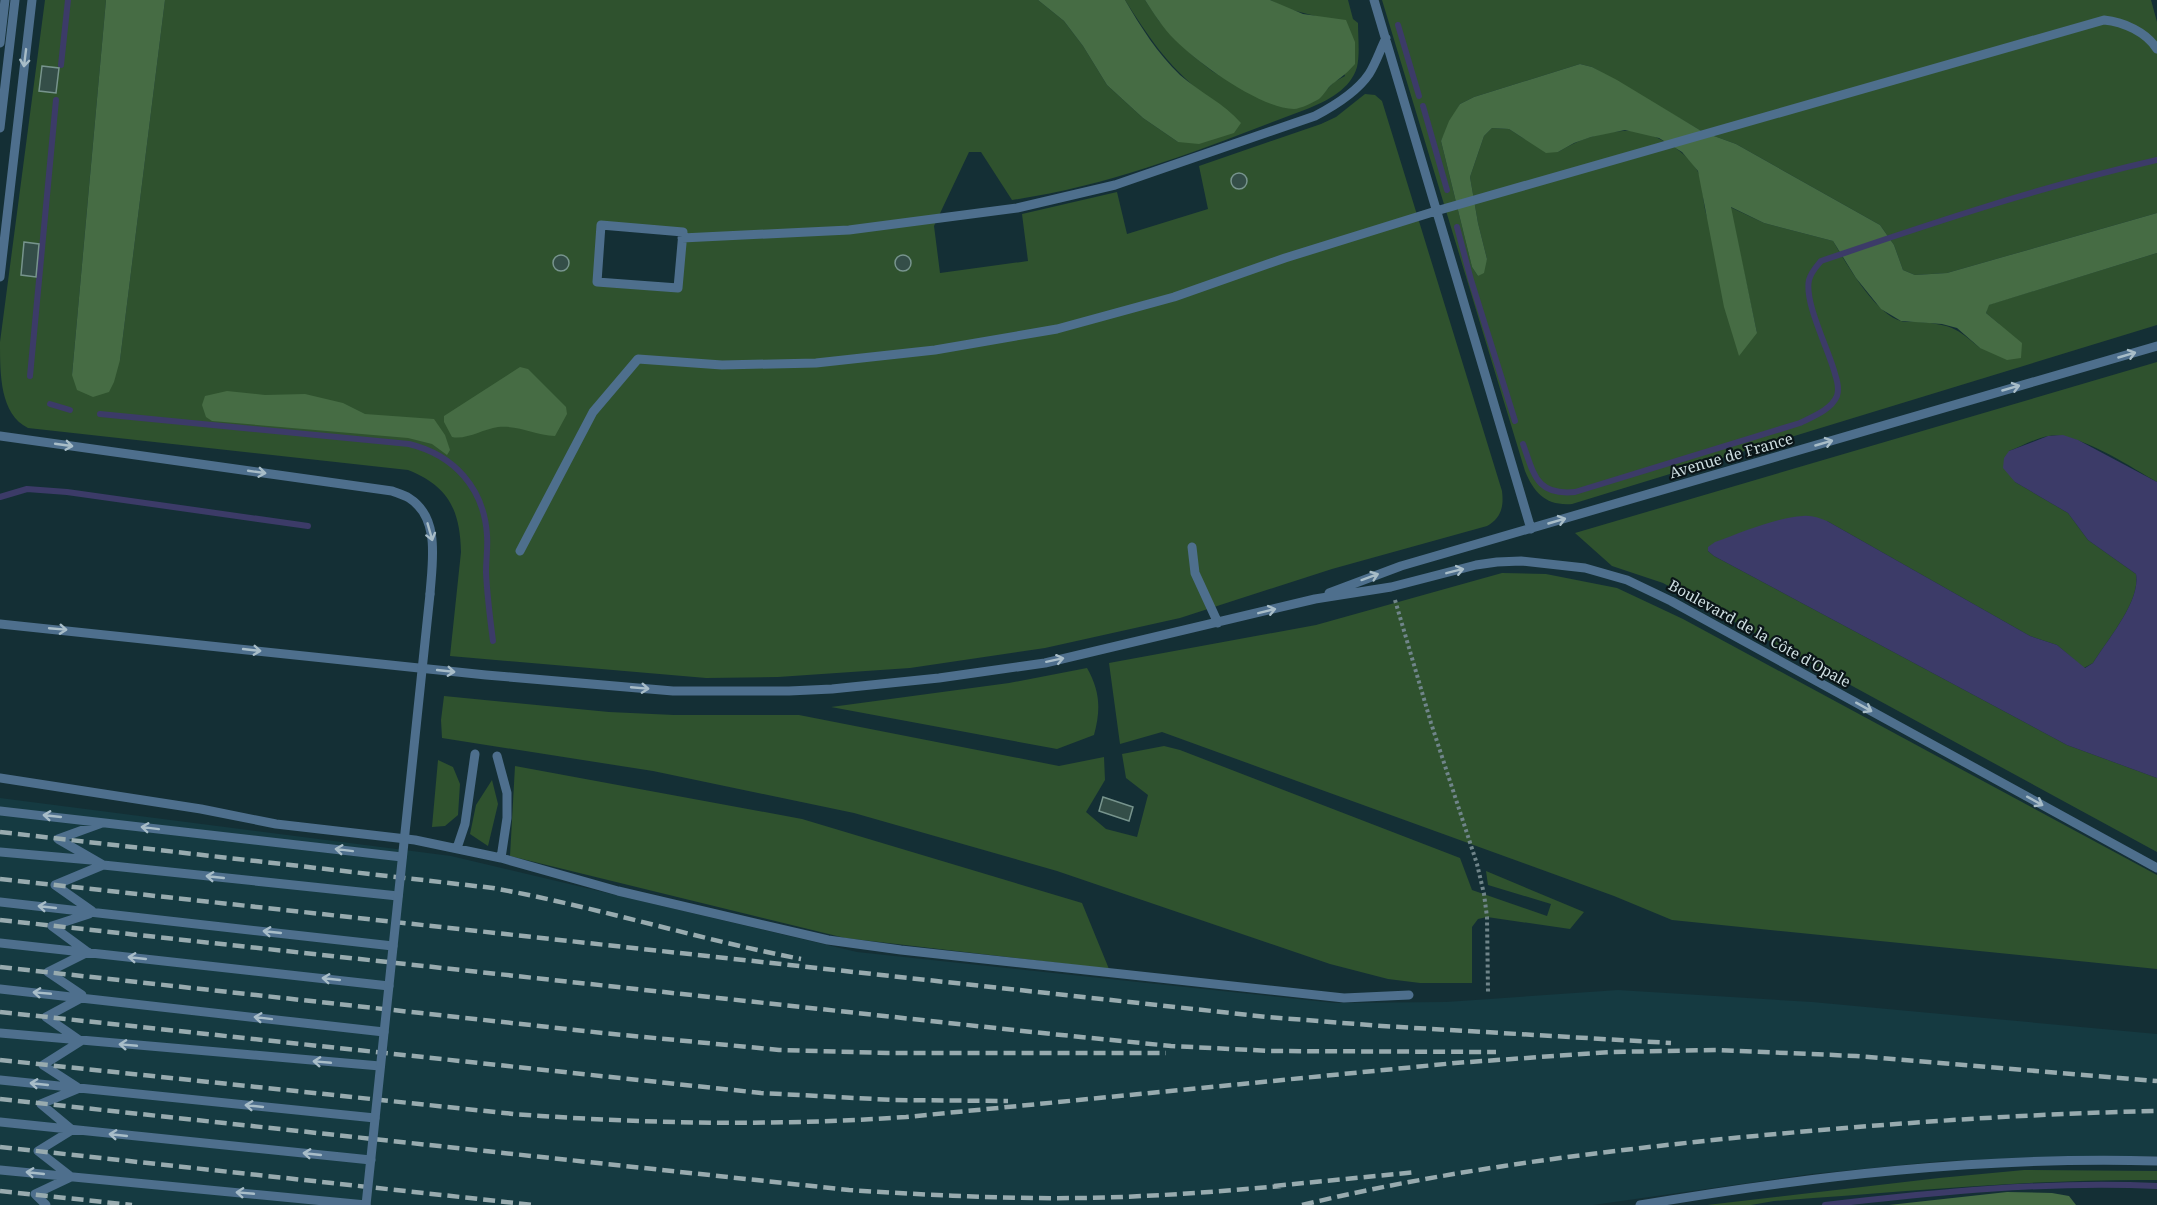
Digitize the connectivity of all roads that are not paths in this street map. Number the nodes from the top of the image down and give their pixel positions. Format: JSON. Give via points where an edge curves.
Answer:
{"nodes":[{"id":1,"x":5,"y":0,"type":"edge"},
{"id":2,"x":15,"y":0,"type":"edge"},
{"id":3,"x":32,"y":0,"type":"edge"},
{"id":4,"x":1374,"y":0,"type":"edge"},
{"id":5,"x":1386,"y":38,"type":"junction"},
{"id":6,"x":0,"y":43,"type":"edge"},
{"id":7,"x":2157,"y":49,"type":"edge"},
{"id":8,"x":0,"y":128,"type":"edge"},
{"id":9,"x":1436,"y":211,"type":"junction"},
{"id":10,"x":682,"y":238,"type":"junction"},
{"id":11,"x":0,"y":277,"type":"edge"},
{"id":12,"x":2157,"y":346,"type":"edge"},
{"id":13,"x":3,"y":436,"type":"edge"},
{"id":14,"x":1531,"y":529,"type":"junction"},
{"id":15,"x":1192,"y":547,"type":"dead end"},
{"id":16,"x":520,"y":551,"type":"dead end"},
{"id":17,"x":1315,"y":599,"type":"junction"},
{"id":18,"x":1218,"y":623,"type":"junction"},
{"id":19,"x":0,"y":624,"type":"edge"},
{"id":20,"x":475,"y":754,"type":"dead end"},
{"id":21,"x":497,"y":756,"type":"dead end"},
{"id":22,"x":0,"y":778,"type":"edge"},
{"id":23,"x":0,"y":811,"type":"edge"},
{"id":24,"x":104,"y":822,"type":"junction"},
{"id":25,"x":457,"y":848,"type":"junction"},
{"id":26,"x":0,"y":852,"type":"edge"},
{"id":27,"x":402,"y":857,"type":"junction"},
{"id":28,"x":501,"y":858,"type":"junction"},
{"id":29,"x":100,"y":863,"type":"junction"},
{"id":30,"x":2157,"y":868,"type":"edge"},
{"id":31,"x":398,"y":896,"type":"junction"},
{"id":32,"x":0,"y":902,"type":"edge"},
{"id":33,"x":94,"y":912,"type":"junction"},
{"id":34,"x":0,"y":943,"type":"edge"},
{"id":35,"x":393,"y":946,"type":"junction"},
{"id":36,"x":88,"y":952,"type":"junction"},
{"id":37,"x":389,"y":986,"type":"junction"},
{"id":38,"x":0,"y":989,"type":"edge"},
{"id":39,"x":1409,"y":995,"type":"dead end"},
{"id":40,"x":84,"y":997,"type":"junction"},
{"id":41,"x":384,"y":1032,"type":"junction"},
{"id":42,"x":0,"y":1033,"type":"edge"},
{"id":43,"x":81,"y":1041,"type":"junction"},
{"id":44,"x":380,"y":1066,"type":"junction"},
{"id":45,"x":0,"y":1080,"type":"edge"},
{"id":46,"x":79,"y":1088,"type":"junction"},
{"id":47,"x":375,"y":1118,"type":"junction"},
{"id":48,"x":0,"y":1122,"type":"edge"},
{"id":49,"x":72,"y":1130,"type":"junction"},
{"id":50,"x":370,"y":1160,"type":"junction"},
{"id":51,"x":2157,"y":1161,"type":"edge"},
{"id":52,"x":0,"y":1170,"type":"edge"},
{"id":53,"x":70,"y":1176,"type":"junction"},
{"id":54,"x":46,"y":1205,"type":"edge"},
{"id":55,"x":366,"y":1205,"type":"edge"},
{"id":56,"x":1641,"y":1205,"type":"edge"}],
"edges":[{"from":1,"to":6,"type":"lane"},
{"from":2,"to":8,"type":"lane"},
{"from":3,"to":11,"type":"lane","one_way":true},
{"from":4,"to":5,"type":"lane"},
{"from":5,"to":9,"type":"lane"},
{"from":5,"to":10,"type":"lane","via":[[1368,75],[1332,107],[1115,185],[1017,208],[936,220],[849,230]]},
{"from":7,"to":9,"type":"lane","via":[[2150,39],[2118,21],[2104,20]]},
{"from":9,"to":14,"type":"lane"},
{"from":9,"to":16,"type":"lane","via":[[1174,297],[1057,329],[935,350],[816,363],[722,365],[638,359],[593,412]]},
{"from":10,"to":10,"type":"lane","via":[[678,288],[597,282],[601,225],[682,232]]},
{"from":14,"to":12,"type":"lane","name":"Avenue de France","one_way":true},
{"from":13,"to":27,"type":"lane","one_way":true,"bridge":true,"via":[[392,491],[410,498],[421,510],[433,543]]},
{"from":17,"to":14,"type":"lane","name":"Avenue de France","one_way":true,"via":[[1401,566]]},
{"from":15,"to":18,"type":"lane","via":[[1195,573]]},
{"from":18,"to":17,"type":"lane","one_way":true},
{"from":17,"to":30,"type":"lane","name":"Boulevard de la Côte d'Opale","one_way":true,"via":[[1391,587],[1476,565],[1521,561],[1585,568],[1627,580]]},
{"from":19,"to":18,"type":"lane","one_way":true,"via":[[475,674],[696,691],[832,689],[939,678],[1045,663]]},
{"from":20,"to":25,"type":"lane","via":[[465,824]]},
{"from":21,"to":28,"type":"lane","via":[[507,793]]},
{"from":22,"to":25,"type":"lane","via":[[276,824]]},
{"from":24,"to":23,"type":"lane","one_way":true},
{"from":27,"to":24,"type":"lane","one_way":true},
{"from":24,"to":29,"type":"lane","via":[[58,839]]},
{"from":25,"to":28,"type":"lane"},
{"from":26,"to":29,"type":"lane"},
{"from":27,"to":31,"type":"lane","bridge":true},
{"from":28,"to":39,"type":"lane","via":[[618,891],[828,940],[1334,997]]},
{"from":31,"to":29,"type":"lane","one_way":true},
{"from":29,"to":33,"type":"lane","via":[[55,885]]},
{"from":31,"to":35,"type":"lane","bridge":true},
{"from":33,"to":32,"type":"lane","one_way":true},
{"from":35,"to":33,"type":"lane","one_way":true},
{"from":33,"to":36,"type":"lane","via":[[52,926]]},
{"from":34,"to":36,"type":"lane"},
{"from":35,"to":37,"type":"lane","bridge":true},
{"from":37,"to":36,"type":"lane","one_way":true},
{"from":36,"to":40,"type":"lane","via":[[48,972]]},
{"from":37,"to":41,"type":"lane","bridge":true},
{"from":40,"to":38,"type":"lane","one_way":true},
{"from":41,"to":40,"type":"lane","one_way":true},
{"from":40,"to":43,"type":"lane","via":[[46,1017]]},
{"from":41,"to":44,"type":"lane","bridge":true},
{"from":42,"to":43,"type":"lane"},
{"from":44,"to":43,"type":"lane","one_way":true},
{"from":43,"to":46,"type":"lane","via":[[43,1065]]},
{"from":44,"to":47,"type":"lane","bridge":true},
{"from":46,"to":45,"type":"lane","one_way":true},
{"from":47,"to":46,"type":"lane","one_way":true},
{"from":46,"to":49,"type":"lane","via":[[41,1104]]},
{"from":47,"to":50,"type":"lane","bridge":true},
{"from":48,"to":49,"type":"lane"},
{"from":50,"to":49,"type":"lane","one_way":true},
{"from":49,"to":53,"type":"lane","via":[[38,1151]]},
{"from":50,"to":55,"type":"lane","bridge":true},
{"from":51,"to":56,"type":"lane","via":[[1976,1165],[1825,1179]]},
{"from":53,"to":52,"type":"lane","one_way":true},
{"from":53,"to":54,"type":"lane","via":[[35,1194]]},
{"from":55,"to":53,"type":"lane","one_way":true}]}
